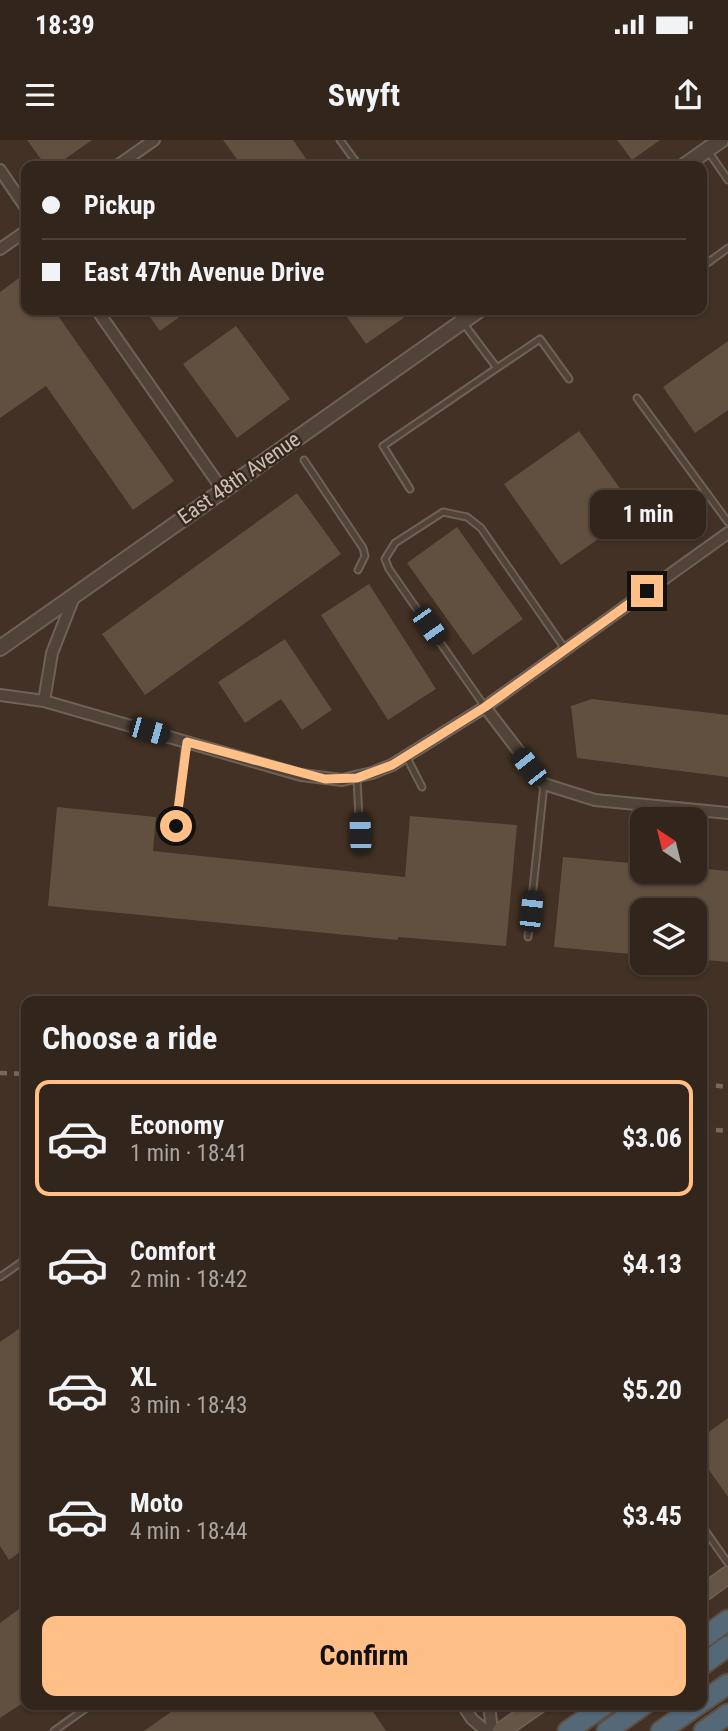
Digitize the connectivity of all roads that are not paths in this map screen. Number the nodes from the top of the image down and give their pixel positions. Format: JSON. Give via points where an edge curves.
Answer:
{"nodes":[{"id":1,"x":340,"y":140,"type":"edge"},
{"id":2,"x":721,"y":140,"type":"edge"},
{"id":3,"x":150,"y":141,"type":"edge"},
{"id":4,"x":704,"y":145,"type":"edge"},
{"id":5,"x":124,"y":161,"type":"edge"},
{"id":6,"x":355,"y":161,"type":"edge"},
{"id":7,"x":689,"y":161,"type":"edge"},
{"id":8,"x":0,"y":170,"type":"edge"},
{"id":9,"x":728,"y":180,"type":"edge"},
{"id":10,"x":21,"y":201,"type":"edge"},
{"id":11,"x":21,"y":234,"type":"edge"},
{"id":12,"x":728,"y":248,"type":"edge"},
{"id":13,"x":0,"y":249,"type":"edge"},
{"id":14,"x":707,"y":263,"type":"edge"},
{"id":15,"x":100,"y":315,"type":"edge"},
{"id":16,"x":472,"y":315,"type":"edge"},
{"id":17,"x":462,"y":322,"type":"junction"},
{"id":18,"x":497,"y":368,"type":"junction"},
{"id":19,"x":569,"y":379,"type":"dead end"},
{"id":20,"x":637,"y":398,"type":"dead end"},
{"id":21,"x":303,"y":460,"type":"dead end"},
{"id":22,"x":222,"y":489,"type":"junction"},
{"id":23,"x":410,"y":489,"type":"dead end"},
{"id":24,"x":728,"y":522,"type":"edge"},
{"id":25,"x":728,"y":533,"type":"edge"},
{"id":26,"x":358,"y":570,"type":"dead end"},
{"id":27,"x":75,"y":594,"type":"junction"},
{"id":28,"x":0,"y":648,"type":"edge"},
{"id":29,"x":565,"y":650,"type":"junction"},
{"id":30,"x":0,"y":695,"type":"edge"},
{"id":31,"x":44,"y":701,"type":"junction"},
{"id":32,"x":485,"y":707,"type":"junction"},
{"id":33,"x":187,"y":742,"type":"junction"},
{"id":34,"x":406,"y":756,"type":"junction"},
{"id":35,"x":357,"y":778,"type":"junction"},
{"id":36,"x":544,"y":784,"type":"junction"},
{"id":37,"x":422,"y":787,"type":"dead end"},
{"id":38,"x":728,"y":813,"type":"edge"},
{"id":39,"x":176,"y":826,"type":"dead end"},
{"id":40,"x":359,"y":839,"type":"dead end"},
{"id":41,"x":528,"y":937,"type":"dead end"},
{"id":42,"x":21,"y":1262,"type":"edge"},
{"id":43,"x":0,"y":1277,"type":"edge"},
{"id":44,"x":707,"y":1533,"type":"edge"},
{"id":45,"x":728,"y":1563,"type":"edge"},
{"id":46,"x":728,"y":1575,"type":"edge"},
{"id":47,"x":707,"y":1590,"type":"edge"},
{"id":48,"x":728,"y":1620,"type":"edge"},
{"id":49,"x":707,"y":1635,"type":"edge"},
{"id":50,"x":728,"y":1646,"type":"edge"},
{"id":51,"x":707,"y":1661,"type":"edge"},
{"id":52,"x":728,"y":1684,"type":"edge"},
{"id":53,"x":707,"y":1698,"type":"edge"},
{"id":54,"x":84,"y":1710,"type":"edge"},
{"id":55,"x":465,"y":1710,"type":"edge"},
{"id":56,"x":490,"y":1710,"type":"edge"},
{"id":57,"x":531,"y":1710,"type":"edge"},
{"id":58,"x":598,"y":1710,"type":"edge"},
{"id":59,"x":637,"y":1710,"type":"edge"},
{"id":60,"x":690,"y":1710,"type":"edge"},
{"id":61,"x":728,"y":1714,"type":"edge"},
{"id":62,"x":54,"y":1731,"type":"edge"},
{"id":63,"x":486,"y":1731,"type":"edge"},
{"id":64,"x":492,"y":1731,"type":"edge"},
{"id":65,"x":501,"y":1731,"type":"edge"},
{"id":66,"x":568,"y":1731,"type":"edge"},
{"id":67,"x":607,"y":1731,"type":"edge"},
{"id":68,"x":661,"y":1731,"type":"edge"},
{"id":69,"x":704,"y":1731,"type":"edge"}],
"edges":[{"from":1,"to":6,"type":"lane"},
{"from":2,"to":4,"type":"street"},
{"from":3,"to":5,"type":"street"},
{"from":4,"to":7,"type":"street"},
{"from":4,"to":9,"type":"lane"},
{"from":8,"to":10,"type":"street"},
{"from":11,"to":13,"type":"street"},
{"from":12,"to":14,"type":"lane"},
{"from":15,"to":22,"type":"street"},
{"from":16,"to":17,"type":"street","name":"East 48th Avenue"},
{"from":17,"to":18,"type":"lane"},
{"from":17,"to":22,"type":"street","name":"East 48th Avenue"},
{"from":18,"to":19,"type":"lane","via":[[540,339]]},
{"from":18,"to":23,"type":"lane","via":[[383,446]]},
{"from":20,"to":24,"type":"lane"},
{"from":21,"to":26,"type":"lane","via":[[363,548],[366,556]]},
{"from":22,"to":27,"type":"street","name":"East 48th Avenue"},
{"from":25,"to":29,"type":"street"},
{"from":27,"to":28,"type":"street","name":"East 48th Avenue"},
{"from":27,"to":31,"type":"street","via":[[60,628]]},
{"from":29,"to":32,"type":"street"},
{"from":29,"to":32,"type":"lane","via":[[481,528],[467,517],[443,512],[395,543],[385,559],[389,569]]},
{"from":30,"to":31,"type":"street"},
{"from":31,"to":33,"type":"street"},
{"from":32,"to":34,"type":"street"},
{"from":32,"to":36,"type":"street"},
{"from":33,"to":35,"type":"street","via":[[301,775]]},
{"from":33,"to":39,"type":"lane"},
{"from":34,"to":35,"type":"street"},
{"from":34,"to":37,"type":"lane"},
{"from":35,"to":40,"type":"lane"},
{"from":36,"to":38,"type":"street","via":[[595,800]]},
{"from":36,"to":41,"type":"lane"},
{"from":42,"to":43,"type":"lane"},
{"from":44,"to":45,"type":"lane"},
{"from":46,"to":47,"type":"main road"},
{"from":48,"to":49,"type":"highway"},
{"from":50,"to":51,"type":"highway"},
{"from":52,"to":53,"type":"highway"},
{"from":54,"to":62,"type":"lane"},
{"from":55,"to":63,"type":"street"},
{"from":56,"to":64,"type":"street"},
{"from":57,"to":65,"type":"main road"},
{"from":58,"to":66,"type":"highway"},
{"from":59,"to":67,"type":"highway"},
{"from":60,"to":68,"type":"highway"},
{"from":61,"to":69,"type":"highway"}]}
